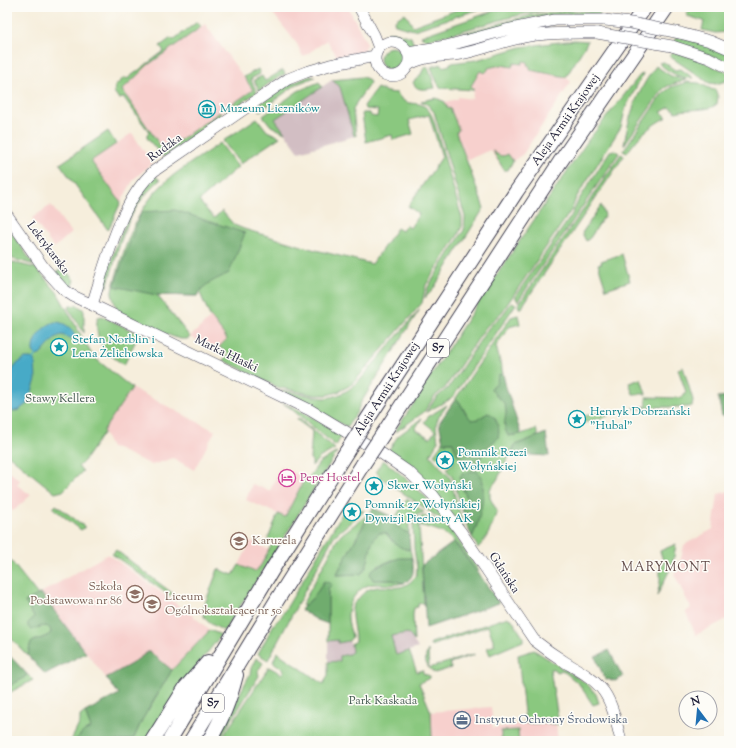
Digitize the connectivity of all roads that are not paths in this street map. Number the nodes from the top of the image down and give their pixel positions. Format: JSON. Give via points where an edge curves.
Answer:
{"nodes":[{"id":1,"x":645,"y":7,"type":"edge"},
{"id":2,"x":667,"y":7,"type":"edge"},
{"id":3,"x":360,"y":10,"type":"edge"},
{"id":4,"x":389,"y":42,"type":"junction"},
{"id":5,"x":729,"y":49,"type":"edge"},
{"id":6,"x":377,"y":52,"type":"junction"},
{"id":7,"x":407,"y":52,"type":"junction"},
{"id":8,"x":407,"y":66,"type":"junction"},
{"id":9,"x":377,"y":68,"type":"junction"},
{"id":10,"x":729,"y":68,"type":"edge"},
{"id":11,"x":319,"y":69,"type":"junction"},
{"id":12,"x":7,"y":215,"type":"edge"},
{"id":13,"x":92,"y":305,"type":"junction"},
{"id":14,"x":346,"y":431,"type":"joint"},
{"id":15,"x":234,"y":633,"type":"junction"},
{"id":16,"x":241,"y":659,"type":"junction"},
{"id":17,"x":152,"y":741,"type":"edge"},
{"id":18,"x":169,"y":741,"type":"edge"},
{"id":19,"x":191,"y":741,"type":"edge"},
{"id":20,"x":208,"y":741,"type":"edge"},
{"id":21,"x":621,"y":741,"type":"edge"}],
"edges":[{"from":1,"to":15,"type":"highway","name":"Aleja Armii Krajowej","number":"S7","bridge":true,"via":[[517,191],[363,426]]},
{"from":2,"to":16,"type":"highway","name":"Aleja Armii Krajowej","number":"S7","bridge":true,"via":[[506,243]]},
{"from":3,"to":4,"type":"street"},
{"from":3,"to":6,"type":"street","via":[[374,35]]},
{"from":4,"to":6,"type":"street"},
{"from":4,"to":7,"type":"street","via":[[400,44]]},
{"from":5,"to":7,"type":"street","bridge":true,"via":[[680,33],[631,23],[556,20],[446,46]]},
{"from":6,"to":9,"type":"street"},
{"from":6,"to":11,"type":"street","name":"Rudzka"},
{"from":7,"to":8,"type":"street"},
{"from":8,"to":9,"type":"street","via":[[394,76],[382,73]]},
{"from":8,"to":10,"type":"street","bridge":true,"via":[[418,60],[462,54],[504,41],[561,32],[597,33],[672,46],[709,58]]},
{"from":9,"to":11,"type":"street","name":"Rudzka","via":[[364,66]]},
{"from":11,"to":13,"type":"street","name":"Rudzka","via":[[288,79],[163,165],[147,179],[134,195],[123,216]]},
{"from":12,"to":13,"type":"street","name":"Lektykarska","via":[[44,268],[63,289]]},
{"from":13,"to":14,"type":"street","name":"Marka Hłaski","via":[[310,410]]},
{"from":14,"to":21,"type":"street","name":"Gdańska","via":[[410,473],[433,495],[534,640],[548,652],[583,673],[605,693]]},
{"from":15,"to":17,"type":"highway","via":[[186,687]]},
{"from":15,"to":18,"type":"highway","name":"Aleja Armii Krajowej","number":"S7"},
{"from":16,"to":19,"type":"highway","name":"Aleja Armii Krajowej","number":"S7"},
{"from":16,"to":20,"type":"highway","via":[[229,702]]}]}
